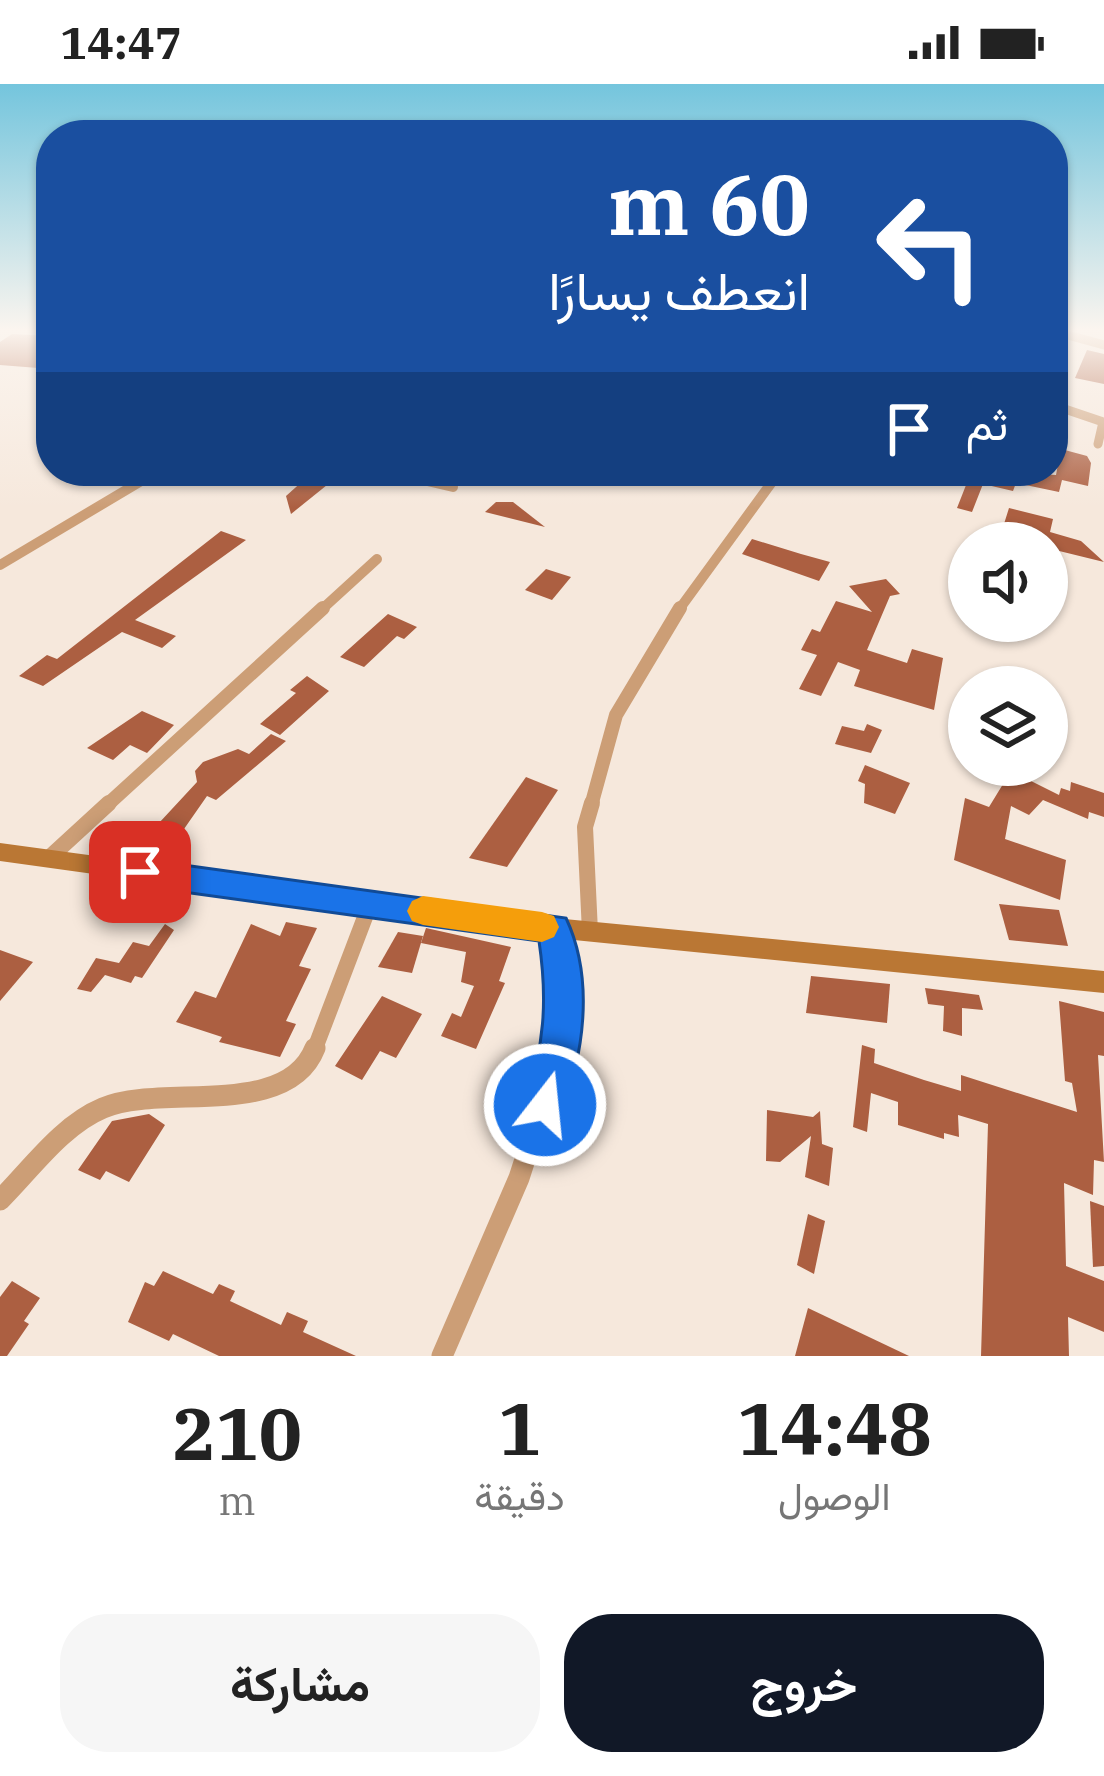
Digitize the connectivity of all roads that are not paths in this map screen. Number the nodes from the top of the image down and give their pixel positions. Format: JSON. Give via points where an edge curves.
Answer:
{"nodes":[{"id":1,"x":1068,"y":410,"type":"edge"},
{"id":2,"x":1098,"y":444,"type":"dead end"},
{"id":3,"x":133,"y":486,"type":"edge"},
{"id":4,"x":449,"y":486,"type":"edge"},
{"id":5,"x":769,"y":486,"type":"edge"},
{"id":6,"x":453,"y":487,"type":"dead end"},
{"id":7,"x":377,"y":559,"type":"dead end"},
{"id":8,"x":0,"y":565,"type":"edge"},
{"id":9,"x":0,"y":852,"type":"edge"},
{"id":10,"x":48,"y":859,"type":"junction"},
{"id":11,"x":370,"y":904,"type":"junction"},
{"id":12,"x":554,"y":928,"type":"junction"},
{"id":13,"x":590,"y":932,"type":"junction"},
{"id":14,"x":1104,"y":982,"type":"edge"},
{"id":15,"x":0,"y":1200,"type":"edge"},
{"id":16,"x":442,"y":1356,"type":"edge"}],
"edges":[{"from":1,"to":2,"type":"street","via":[[1103,422]]},
{"from":3,"to":8,"type":"street"},
{"from":4,"to":6,"type":"street"},
{"from":5,"to":13,"type":"street","via":[[674,617],[616,715],[585,826]]},
{"from":7,"to":10,"type":"street"},
{"from":9,"to":10,"type":"street"},
{"from":10,"to":11,"type":"street"},
{"from":11,"to":12,"type":"street"},
{"from":11,"to":15,"type":"street","via":[[310,1061],[295,1078],[277,1088],[109,1105],[80,1119]]},
{"from":12,"to":13,"type":"street"},
{"from":12,"to":16,"type":"street","via":[[566,1002],[562,1051]]},
{"from":13,"to":14,"type":"street"}]}
